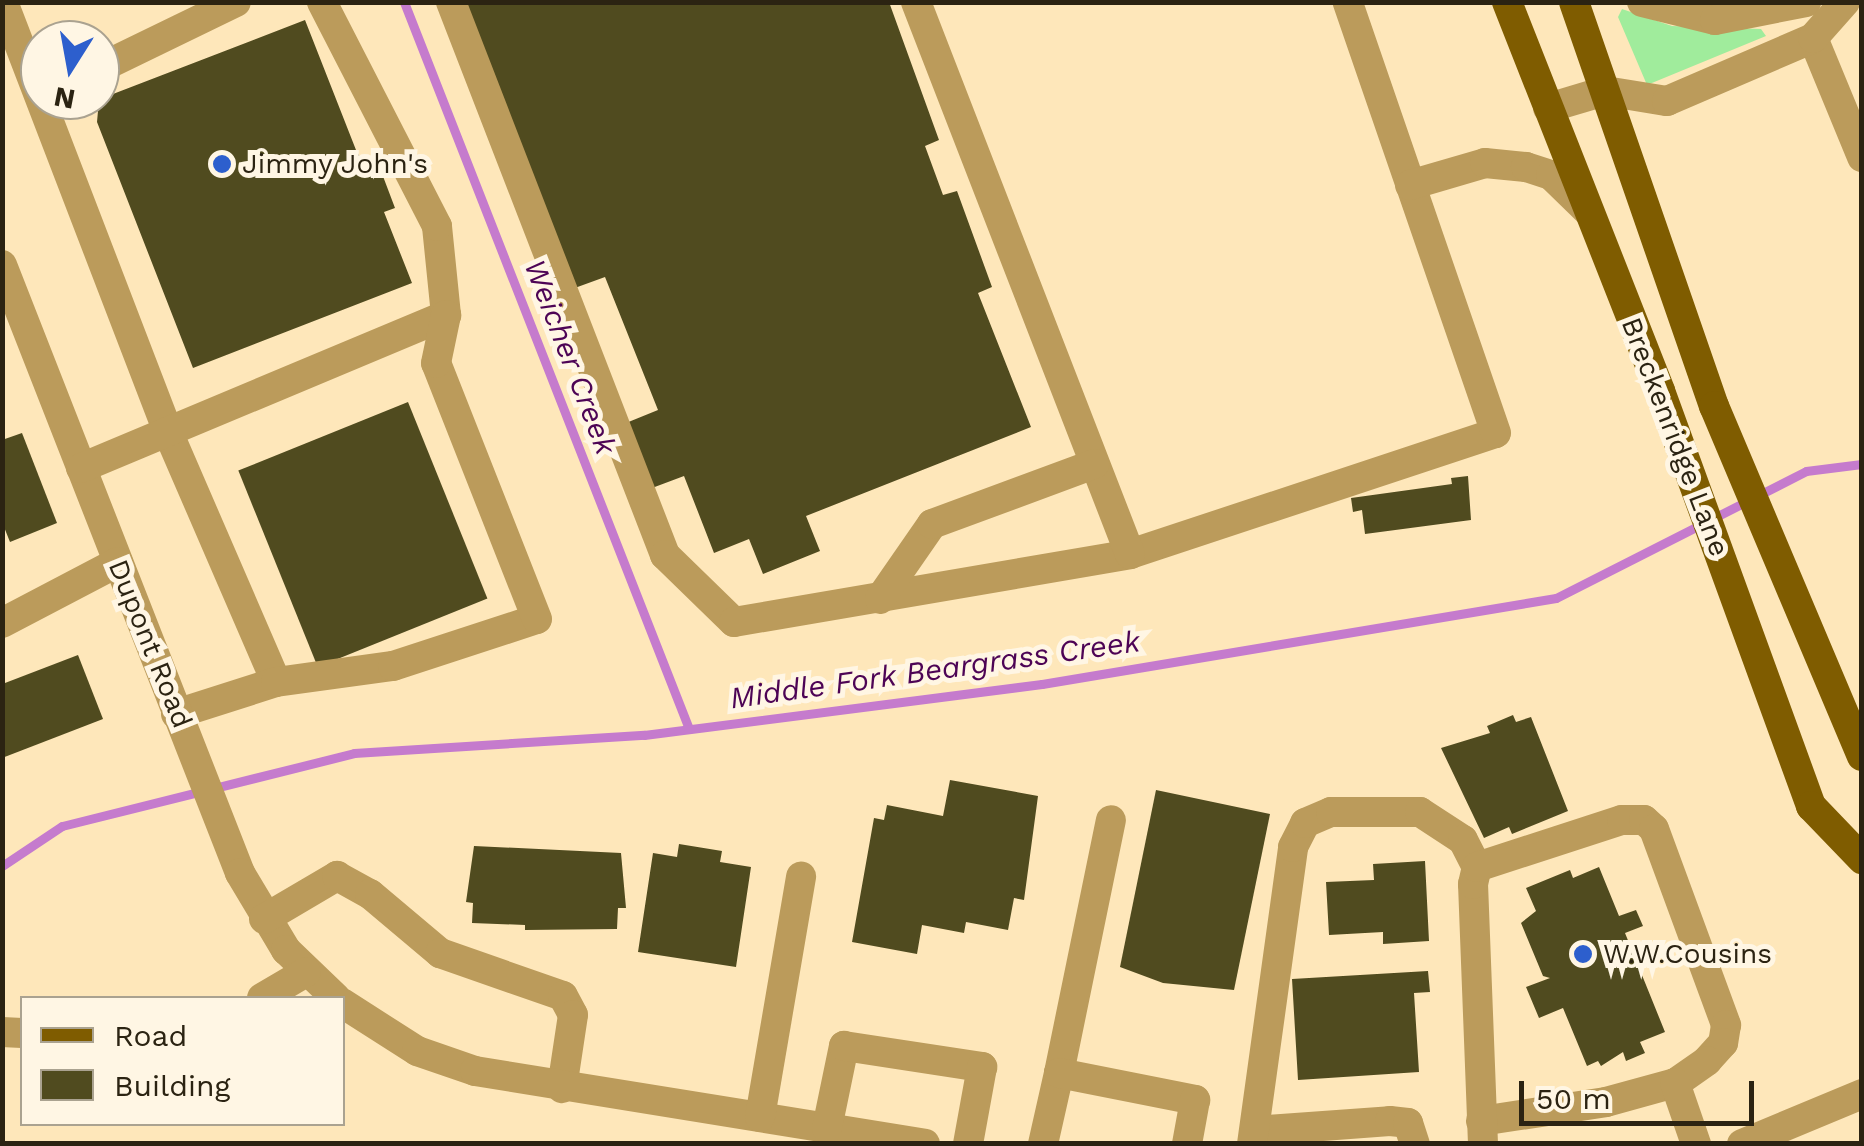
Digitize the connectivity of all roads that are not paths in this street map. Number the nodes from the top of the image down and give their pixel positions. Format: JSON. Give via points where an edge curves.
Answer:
{"nodes":[{"id":1,"x":3,"y":2,"type":"edge"},
{"id":2,"x":236,"y":2,"type":"edge"},
{"id":3,"x":322,"y":2,"type":"edge"},
{"id":4,"x":451,"y":2,"type":"edge"},
{"id":5,"x":916,"y":2,"type":"edge"},
{"id":6,"x":1348,"y":2,"type":"edge"},
{"id":7,"x":1507,"y":2,"type":"edge"},
{"id":8,"x":1574,"y":2,"type":"edge"},
{"id":9,"x":1642,"y":2,"type":"edge"},
{"id":10,"x":1806,"y":2,"type":"edge"},
{"id":11,"x":1846,"y":2,"type":"edge"},
{"id":12,"x":1813,"y":38,"type":"junction"},
{"id":13,"x":20,"y":47,"type":"edge"},
{"id":14,"x":120,"y":58,"type":"edge"},
{"id":15,"x":1606,"y":91,"type":"junction"},
{"id":16,"x":1548,"y":108,"type":"junction"},
{"id":17,"x":1854,"y":116,"type":"edge"},
{"id":18,"x":47,"y":120,"type":"edge"},
{"id":19,"x":1862,"y":157,"type":"edge"},
{"id":20,"x":1410,"y":186,"type":"junction"},
{"id":21,"x":1589,"y":212,"type":"junction"},
{"id":22,"x":2,"y":266,"type":"edge"},
{"id":23,"x":446,"y":315,"type":"junction"},
{"id":24,"x":14,"y":331,"type":"edge"},
{"id":25,"x":168,"y":432,"type":"junction"},
{"id":26,"x":1094,"y":464,"type":"junction"},
{"id":27,"x":81,"y":468,"type":"junction"},
{"id":28,"x":1130,"y":554,"type":"junction"},
{"id":29,"x":118,"y":562,"type":"junction"},
{"id":30,"x":880,"y":599,"type":"junction"},
{"id":31,"x":2,"y":623,"type":"edge"},
{"id":32,"x":276,"y":682,"type":"junction"},
{"id":33,"x":176,"y":714,"type":"junction"},
{"id":34,"x":1862,"y":756,"type":"edge"},
{"id":35,"x":1111,"y":820,"type":"dead end"},
{"id":36,"x":1862,"y":859,"type":"edge"},
{"id":37,"x":1478,"y":867,"type":"junction"},
{"id":38,"x":800,"y":876,"type":"dead end"},
{"id":39,"x":264,"y":919,"type":"junction"},
{"id":40,"x":306,"y":972,"type":"junction"},
{"id":41,"x":265,"y":996,"type":"edge"},
{"id":42,"x":334,"y":996,"type":"edge"},
{"id":43,"x":345,"y":1005,"type":"edge"},
{"id":44,"x":1059,"y":1073,"type":"junction"},
{"id":45,"x":1675,"y":1083,"type":"junction"},
{"id":46,"x":562,"y":1088,"type":"junction"},
{"id":47,"x":1862,"y":1094,"type":"edge"},
{"id":48,"x":760,"y":1117,"type":"junction"},
{"id":49,"x":827,"y":1128,"type":"junction"},
{"id":50,"x":1482,"y":1132,"type":"edge"},
{"id":51,"x":1253,"y":1137,"type":"edge"},
{"id":52,"x":925,"y":1144,"type":"edge"},
{"id":53,"x":968,"y":1144,"type":"edge"},
{"id":54,"x":1043,"y":1144,"type":"edge"},
{"id":55,"x":1186,"y":1144,"type":"edge"},
{"id":56,"x":1416,"y":1144,"type":"edge"},
{"id":57,"x":1696,"y":1144,"type":"edge"},
{"id":58,"x":1742,"y":1144,"type":"edge"}],
"edges":[{"from":1,"to":13,"type":"street"},
{"from":2,"to":14,"type":"street"},
{"from":3,"to":23,"type":"street","via":[[437,226]]},
{"from":4,"to":30,"type":"street","via":[[664,555],[734,622]]},
{"from":5,"to":26,"type":"street"},
{"from":6,"to":20,"type":"street"},
{"from":7,"to":16,"type":"main road","name":"Breckenridge Lane"},
{"from":8,"to":15,"type":"main road","name":"Breckenridge Lane"},
{"from":9,"to":10,"type":"street","via":[[1715,20]]},
{"from":11,"to":12,"type":"street"},
{"from":12,"to":15,"type":"street","via":[[1667,100]]},
{"from":12,"to":17,"type":"street"},
{"from":15,"to":16,"type":"street"},
{"from":15,"to":34,"type":"main road","name":"Breckenridge Lane","via":[[1731,446]]},
{"from":16,"to":21,"type":"main road","name":"Breckenridge Lane"},
{"from":17,"to":19,"type":"street"},
{"from":18,"to":25,"type":"street"},
{"from":20,"to":21,"type":"street","via":[[1485,163],[1526,168],[1551,176]]},
{"from":20,"to":28,"type":"street","via":[[1496,433]]},
{"from":21,"to":36,"type":"main road","name":"Breckenridge Lane","via":[[1811,806]]},
{"from":22,"to":24,"type":"street","name":"Dupont Road"},
{"from":23,"to":25,"type":"street"},
{"from":23,"to":32,"type":"street","via":[[436,362],[536,619],[393,666]]},
{"from":24,"to":27,"type":"street","name":"Dupont Road"},
{"from":25,"to":27,"type":"street"},
{"from":25,"to":32,"type":"street"},
{"from":26,"to":28,"type":"street"},
{"from":26,"to":30,"type":"street","via":[[932,524]]},
{"from":27,"to":29,"type":"street","name":"Dupont Road"},
{"from":28,"to":30,"type":"street"},
{"from":29,"to":31,"type":"street"},
{"from":29,"to":33,"type":"street","name":"Dupont Road"},
{"from":32,"to":33,"type":"street"},
{"from":33,"to":39,"type":"street","name":"Dupont Road"},
{"from":35,"to":44,"type":"street"},
{"from":37,"to":45,"type":"street","via":[[1622,820],[1644,820],[1654,829],[1726,1025],[1708,1061]]},
{"from":37,"to":50,"type":"street","via":[[1472,884]]},
{"from":37,"to":51,"type":"street","via":[[1463,840],[1420,812],[1331,812],[1305,823],[1293,847]]},
{"from":38,"to":48,"type":"street"},
{"from":39,"to":40,"type":"street","name":"Dupont Road"},
{"from":39,"to":46,"type":"street","via":[[337,876],[370,894],[440,953],[563,996],[573,1015]]},
{"from":40,"to":41,"type":"street"},
{"from":40,"to":42,"type":"street","name":"Dupont Road"},
{"from":43,"to":46,"type":"street","via":[[417,1051],[475,1071]]},
{"from":44,"to":54,"type":"street"},
{"from":44,"to":55,"type":"street","via":[[1195,1100]]},
{"from":45,"to":50,"type":"street"},
{"from":45,"to":57,"type":"street"},
{"from":46,"to":48,"type":"street"},
{"from":47,"to":58,"type":"street"},
{"from":48,"to":49,"type":"street"},
{"from":49,"to":52,"type":"street"},
{"from":49,"to":53,"type":"street","via":[[844,1046],[982,1067]]},
{"from":51,"to":56,"type":"street","via":[[1390,1121],[1408,1123]]}]}
